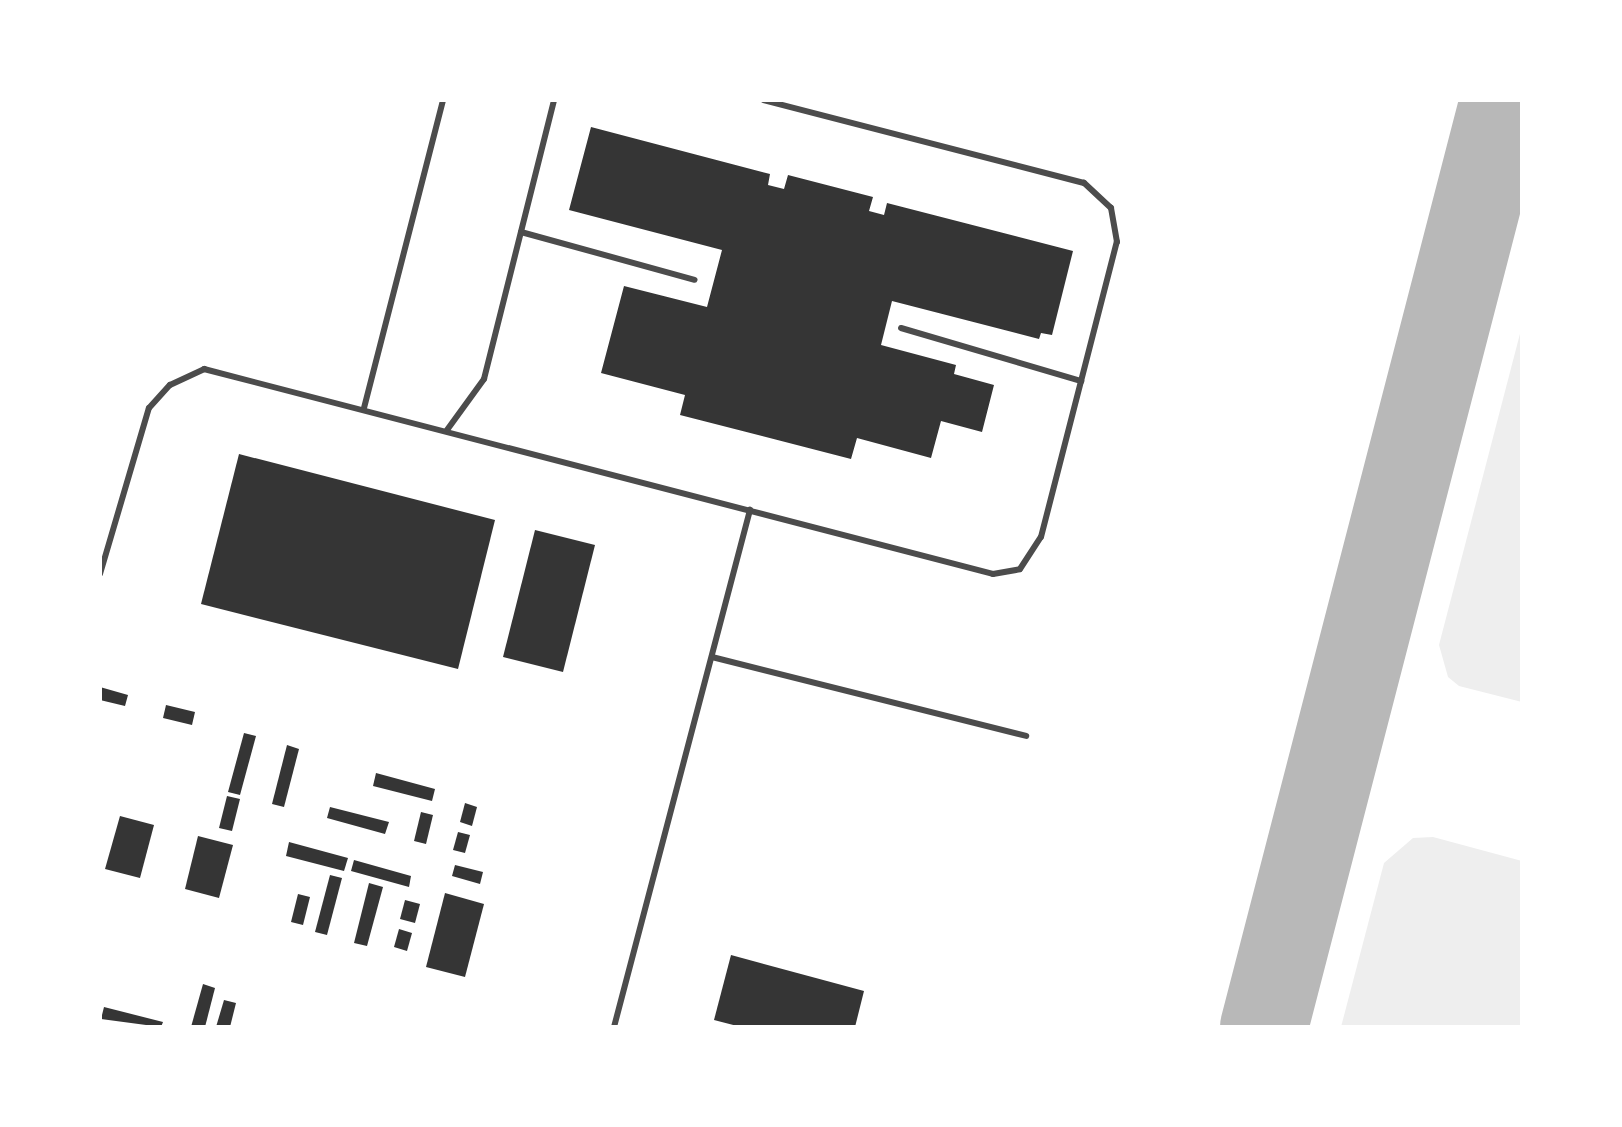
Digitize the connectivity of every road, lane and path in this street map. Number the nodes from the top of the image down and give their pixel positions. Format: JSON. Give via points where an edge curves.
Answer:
{"nodes":[{"id":1,"x":443,"y":100,"type":"edge"},
{"id":2,"x":554,"y":100,"type":"edge"},
{"id":3,"x":764,"y":100,"type":"edge"},
{"id":4,"x":521,"y":232,"type":"junction"},
{"id":5,"x":695,"y":280,"type":"dead end"},
{"id":6,"x":901,"y":328,"type":"dead end"},
{"id":7,"x":1081,"y":381,"type":"junction"},
{"id":8,"x":364,"y":408,"type":"junction"},
{"id":9,"x":447,"y":430,"type":"junction"},
{"id":10,"x":750,"y":510,"type":"junction"},
{"id":11,"x":100,"y":574,"type":"edge"},
{"id":12,"x":712,"y":657,"type":"junction"},
{"id":13,"x":1026,"y":736,"type":"dead end"},
{"id":14,"x":614,"y":1027,"type":"edge"}],
"edges":[{"from":1,"to":8,"type":"lane"},
{"from":2,"to":4,"type":"lane"},
{"from":3,"to":7,"type":"lane","via":[[1099,193],[1117,226],[1117,242]]},
{"from":4,"to":5,"type":"lane"},
{"from":4,"to":9,"type":"lane","via":[[484,379]]},
{"from":6,"to":7,"type":"lane"},
{"from":7,"to":10,"type":"lane","via":[[1041,537],[1029,561],[1008,573]]},
{"from":8,"to":9,"type":"lane"},
{"from":8,"to":11,"type":"lane","via":[[226,371],[204,369],[178,380],[143,422]]},
{"from":9,"to":10,"type":"lane"},
{"from":10,"to":12,"type":"lane"},
{"from":12,"to":13,"type":"lane"},
{"from":12,"to":14,"type":"lane"}]}
